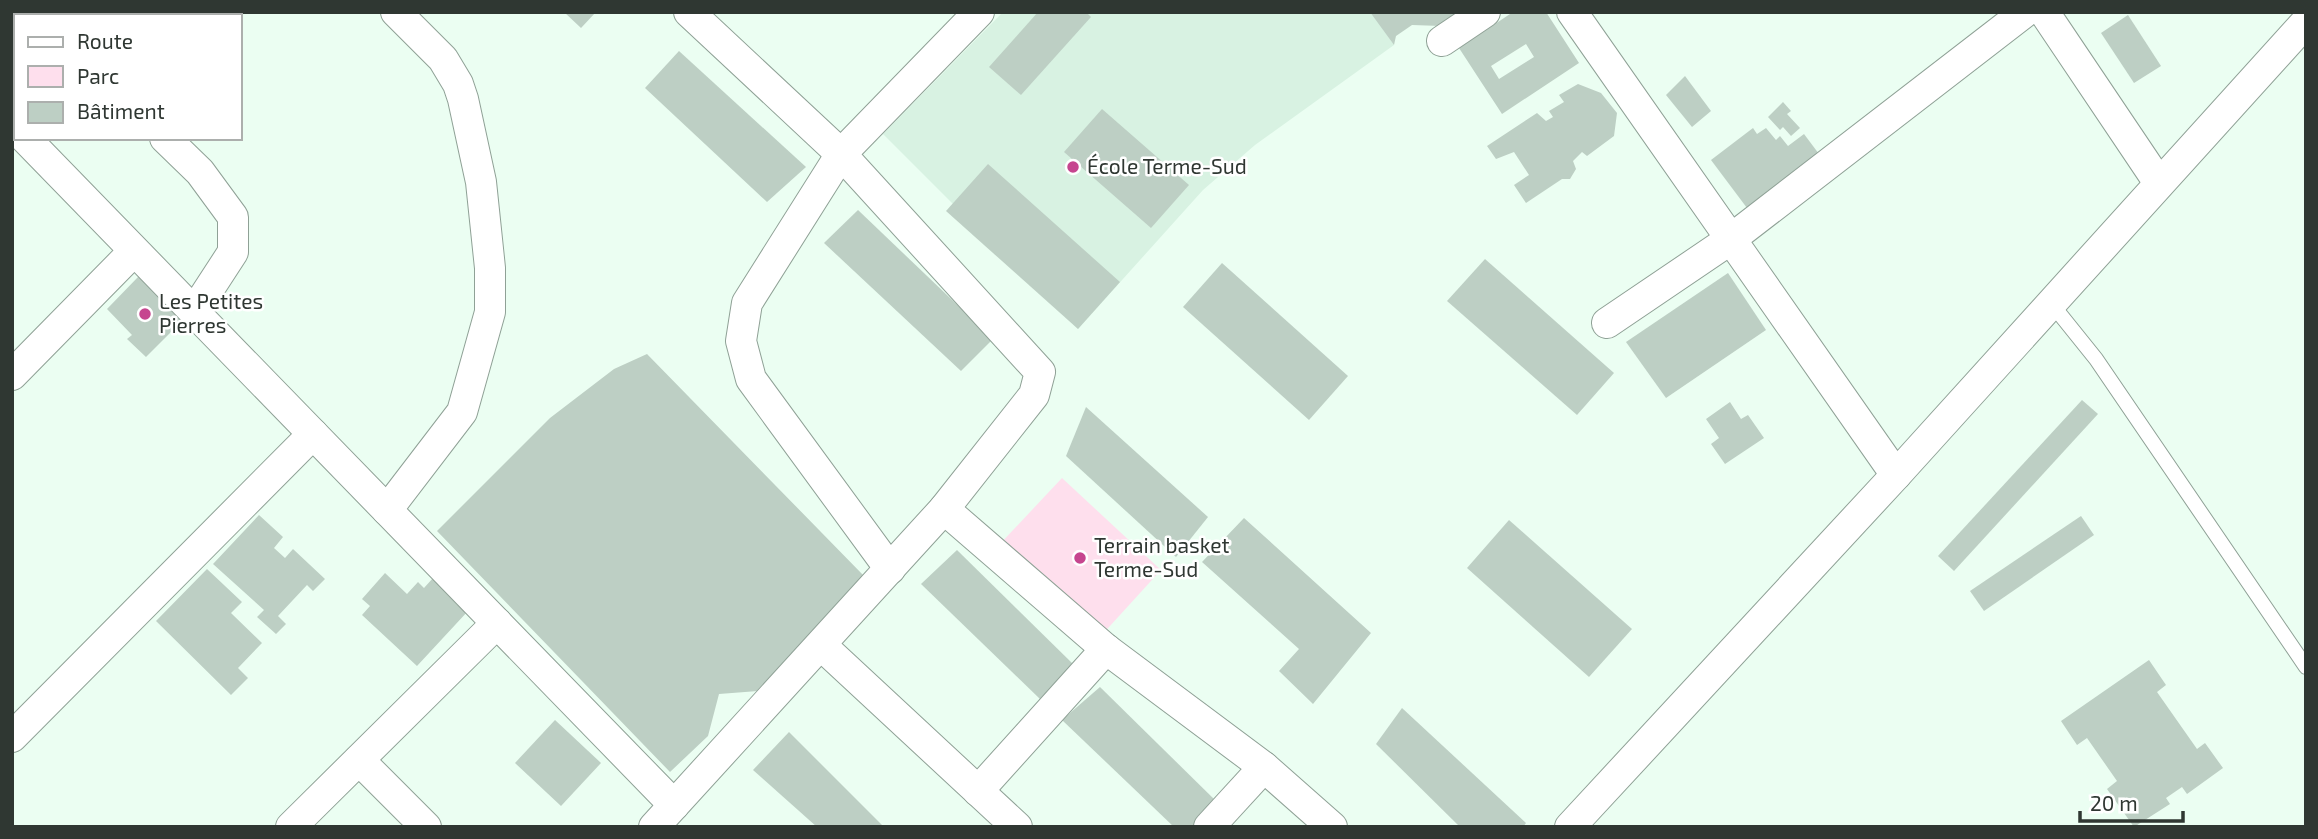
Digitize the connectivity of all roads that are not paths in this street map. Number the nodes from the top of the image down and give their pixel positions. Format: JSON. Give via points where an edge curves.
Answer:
{"nodes":[{"id":1,"x":396,"y":12,"type":"edge"},
{"id":2,"x":688,"y":12,"type":"edge"},
{"id":3,"x":1485,"y":12,"type":"edge"},
{"id":4,"x":1572,"y":12,"type":"edge"},
{"id":5,"x":2025,"y":12,"type":"edge"},
{"id":6,"x":2044,"y":12,"type":"edge"},
{"id":7,"x":975,"y":13,"type":"edge"},
{"id":8,"x":2306,"y":22,"type":"edge"},
{"id":9,"x":1443,"y":41,"type":"dead end"},
{"id":10,"x":27,"y":140,"type":"edge"},
{"id":11,"x":167,"y":140,"type":"edge"},
{"id":12,"x":841,"y":154,"type":"junction"},
{"id":13,"x":2159,"y":183,"type":"junction"},
{"id":14,"x":1731,"y":239,"type":"junction"},
{"id":15,"x":134,"y":251,"type":"junction"},
{"id":16,"x":2051,"y":303,"type":"junction"},
{"id":17,"x":194,"y":312,"type":"junction"},
{"id":18,"x":1607,"y":323,"type":"dead end"},
{"id":19,"x":12,"y":375,"type":"edge"},
{"id":20,"x":313,"y":434,"type":"junction"},
{"id":21,"x":1896,"y":475,"type":"junction"},
{"id":22,"x":944,"y":509,"type":"junction"},
{"id":23,"x":387,"y":510,"type":"junction"},
{"id":24,"x":890,"y":569,"type":"junction"},
{"id":25,"x":497,"y":623,"type":"junction"},
{"id":26,"x":821,"y":645,"type":"junction"},
{"id":27,"x":1107,"y":649,"type":"junction"},
{"id":28,"x":2306,"y":667,"type":"edge"},
{"id":29,"x":12,"y":737,"type":"edge"},
{"id":30,"x":359,"y":760,"type":"junction"},
{"id":31,"x":1264,"y":767,"type":"junction"},
{"id":32,"x":978,"y":791,"type":"junction"},
{"id":33,"x":674,"y":804,"type":"junction"},
{"id":34,"x":291,"y":827,"type":"edge"},
{"id":35,"x":426,"y":827,"type":"edge"},
{"id":36,"x":654,"y":827,"type":"edge"},
{"id":37,"x":1017,"y":827,"type":"edge"},
{"id":38,"x":1209,"y":827,"type":"edge"},
{"id":39,"x":1332,"y":827,"type":"edge"},
{"id":40,"x":1570,"y":827,"type":"edge"}],
"edges":[{"from":1,"to":23,"type":"street","via":[[443,59],[463,99],[481,181],[491,312],[462,412]]},
{"from":2,"to":12,"type":"street"},
{"from":3,"to":9,"type":"street"},
{"from":4,"to":14,"type":"street"},
{"from":5,"to":14,"type":"street"},
{"from":6,"to":13,"type":"street"},
{"from":7,"to":12,"type":"street"},
{"from":8,"to":13,"type":"street"},
{"from":10,"to":15,"type":"street"},
{"from":11,"to":17,"type":"street","via":[[200,172],[233,217],[233,252]]},
{"from":12,"to":22,"type":"street","via":[[1041,372],[1034,395]]},
{"from":12,"to":24,"type":"street","via":[[747,303],[741,341],[751,379]]},
{"from":13,"to":16,"type":"street"},
{"from":14,"to":18,"type":"street"},
{"from":14,"to":21,"type":"street"},
{"from":15,"to":17,"type":"street"},
{"from":15,"to":19,"type":"street"},
{"from":16,"to":21,"type":"street"},
{"from":16,"to":28,"type":"lane","via":[[2096,359]]},
{"from":17,"to":20,"type":"street"},
{"from":20,"to":23,"type":"street"},
{"from":20,"to":29,"type":"street"},
{"from":21,"to":40,"type":"street"},
{"from":22,"to":24,"type":"street"},
{"from":22,"to":27,"type":"street"},
{"from":23,"to":25,"type":"street"},
{"from":24,"to":26,"type":"street"},
{"from":25,"to":30,"type":"street"},
{"from":25,"to":33,"type":"street"},
{"from":26,"to":32,"type":"street"},
{"from":26,"to":33,"type":"street"},
{"from":27,"to":31,"type":"street"},
{"from":27,"to":32,"type":"street"},
{"from":30,"to":34,"type":"street"},
{"from":30,"to":35,"type":"street"},
{"from":31,"to":38,"type":"street"},
{"from":31,"to":39,"type":"street"},
{"from":32,"to":37,"type":"street"},
{"from":33,"to":36,"type":"street"}]}
